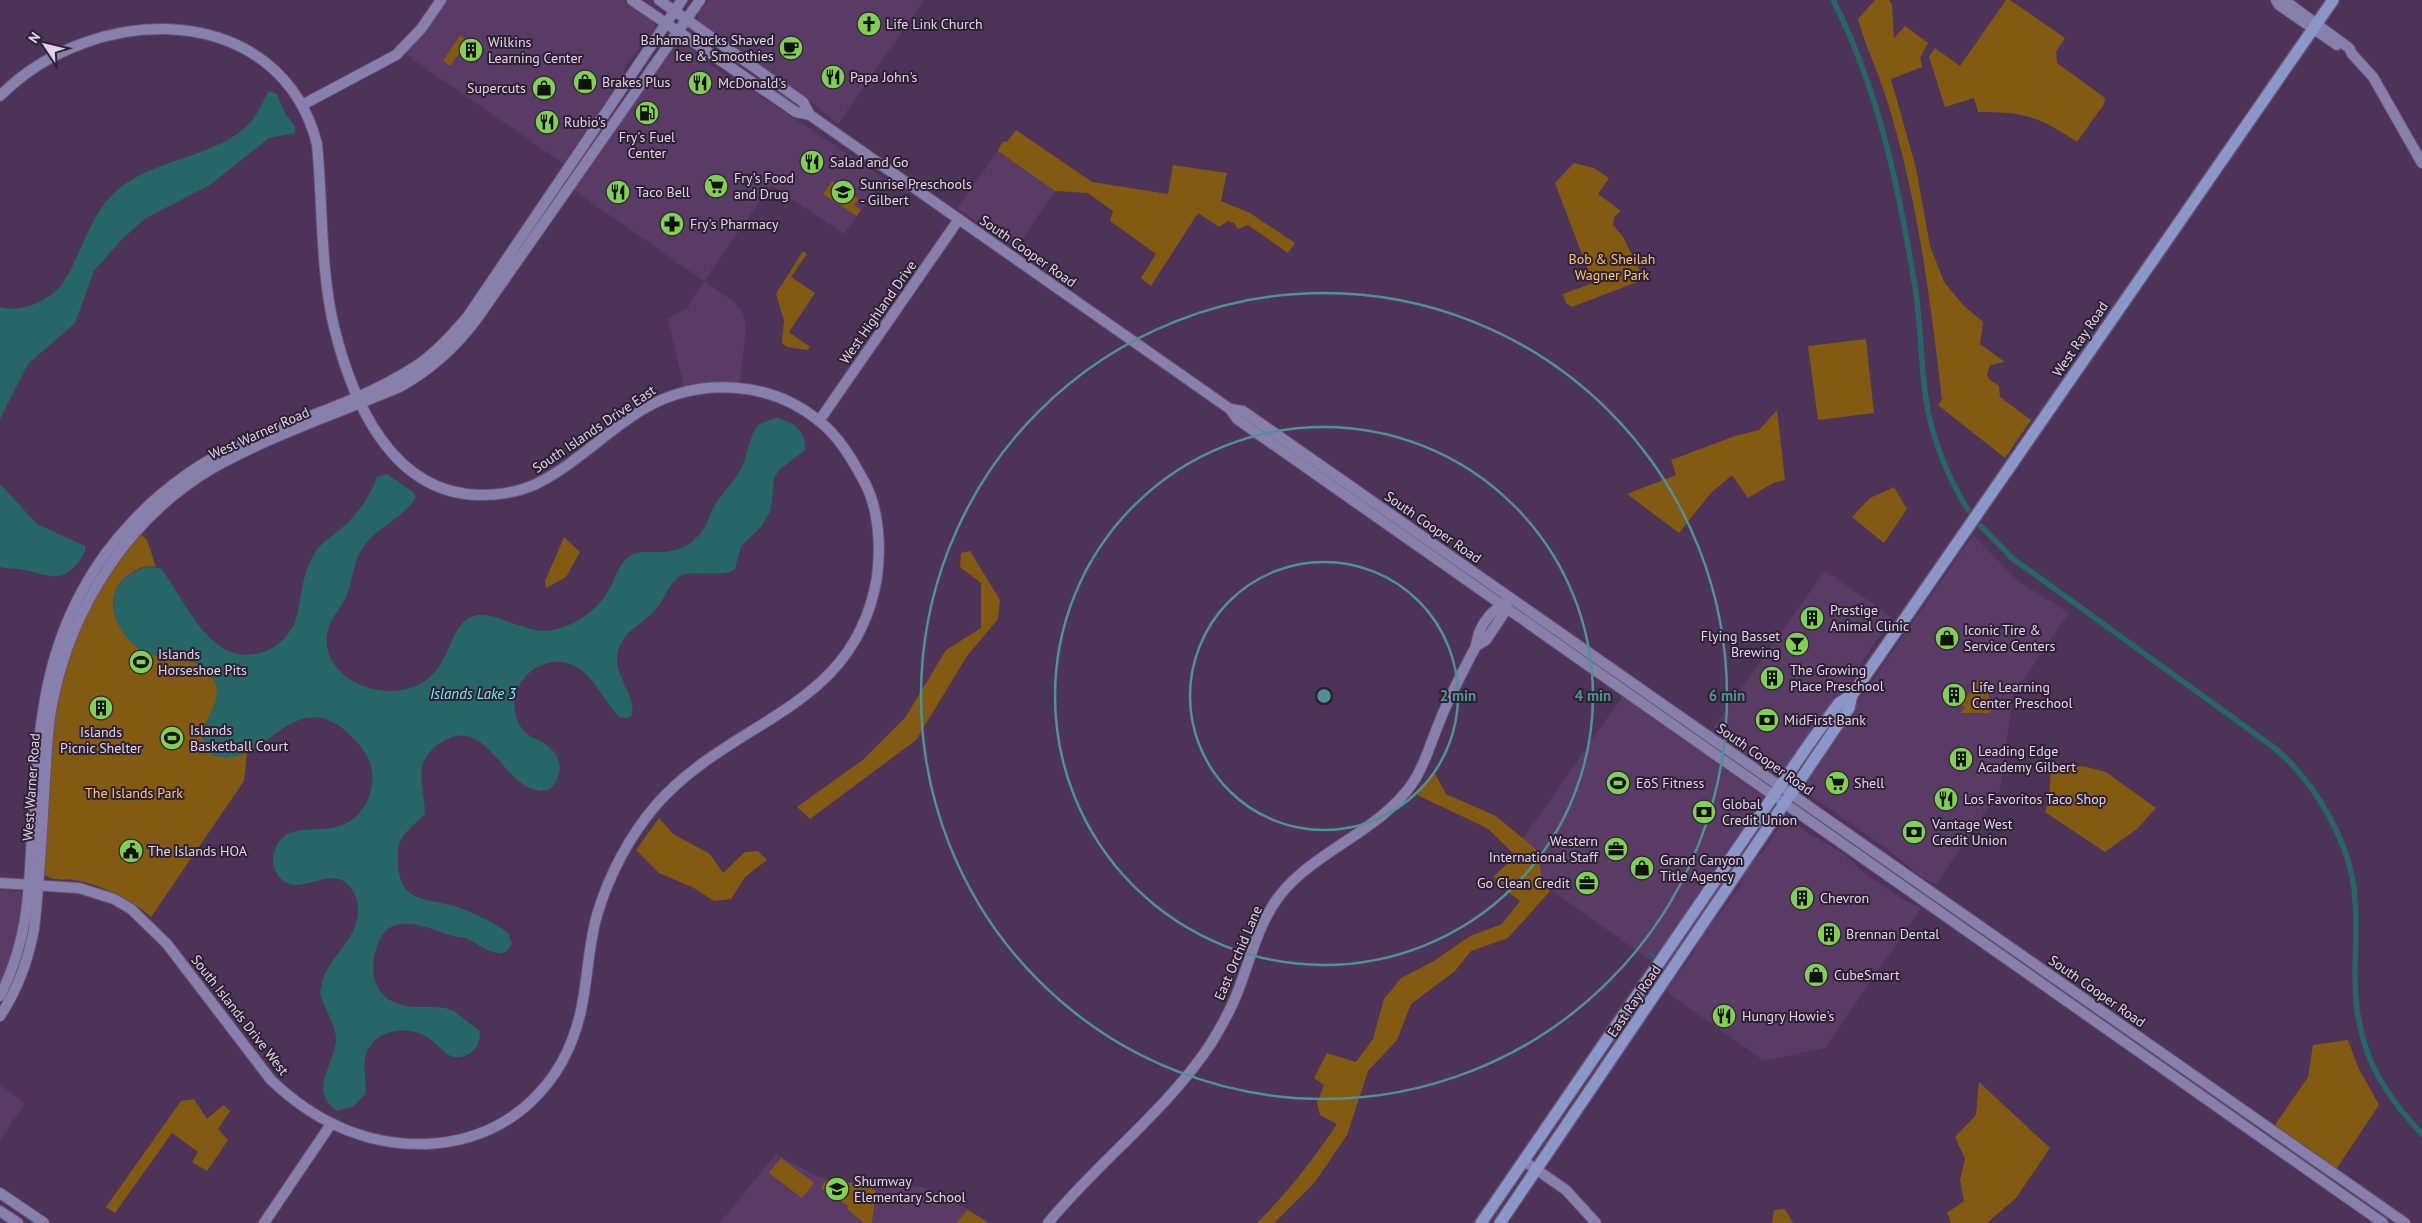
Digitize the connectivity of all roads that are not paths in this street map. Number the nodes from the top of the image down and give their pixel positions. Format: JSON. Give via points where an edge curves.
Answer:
{"nodes":[{"id":1,"x":441,"y":0,"type":"edge"},
{"id":2,"x":632,"y":0,"type":"edge"},
{"id":3,"x":659,"y":0,"type":"edge"},
{"id":4,"x":682,"y":0,"type":"edge"},
{"id":5,"x":700,"y":0,"type":"edge"},
{"id":6,"x":2276,"y":0,"type":"edge"},
{"id":7,"x":2284,"y":0,"type":"edge"},
{"id":8,"x":2333,"y":0,"type":"edge"},
{"id":9,"x":674,"y":11,"type":"junction"},
{"id":10,"x":166,"y":19,"type":"dead end"},
{"id":11,"x":686,"y":19,"type":"junction"},
{"id":12,"x":151,"y":20,"type":"dead end"},
{"id":13,"x":666,"y":23,"type":"junction"},
{"id":14,"x":2315,"y":26,"type":"junction"},
{"id":15,"x":678,"y":31,"type":"junction"},
{"id":16,"x":4,"y":84,"type":"edge"},
{"id":17,"x":0,"y":96,"type":"edge"},
{"id":18,"x":304,"y":104,"type":"junction"},
{"id":19,"x":810,"y":115,"type":"junction"},
{"id":20,"x":580,"y":151,"type":"junction"},
{"id":21,"x":590,"y":157,"type":"junction"},
{"id":22,"x":2422,"y":163,"type":"edge"},
{"id":23,"x":959,"y":219,"type":"junction"},
{"id":24,"x":360,"y":399,"type":"junction"},
{"id":25,"x":819,"y":421,"type":"junction"},
{"id":26,"x":1507,"y":601,"type":"junction"},
{"id":27,"x":1852,"y":694,"type":"junction"},
{"id":28,"x":742,"y":737,"type":"joint"},
{"id":29,"x":1776,"y":791,"type":"junction"},
{"id":30,"x":1787,"y":799,"type":"junction"},
{"id":31,"x":0,"y":882,"type":"edge"},
{"id":32,"x":33,"y":886,"type":"junction"},
{"id":33,"x":1924,"y":886,"type":"junction"},
{"id":34,"x":1917,"y":897,"type":"junction"},
{"id":35,"x":1682,"y":929,"type":"junction"},
{"id":36,"x":1694,"y":938,"type":"junction"},
{"id":37,"x":0,"y":996,"type":"edge"},
{"id":38,"x":1,"y":1012,"type":"edge"},
{"id":39,"x":331,"y":1124,"type":"junction"},
{"id":40,"x":2272,"y":1129,"type":"junction"},
{"id":41,"x":2264,"y":1140,"type":"junction"},
{"id":42,"x":1524,"y":1160,"type":"junction"},
{"id":43,"x":1537,"y":1169,"type":"junction"},
{"id":44,"x":0,"y":1193,"type":"edge"},
{"id":45,"x":0,"y":1211,"type":"edge"},
{"id":46,"x":18,"y":1223,"type":"edge"},
{"id":47,"x":44,"y":1223,"type":"edge"},
{"id":48,"x":264,"y":1223,"type":"edge"},
{"id":49,"x":1048,"y":1223,"type":"edge"},
{"id":50,"x":1481,"y":1223,"type":"edge"},
{"id":51,"x":1500,"y":1223,"type":"edge"},
{"id":52,"x":1596,"y":1223,"type":"edge"},
{"id":53,"x":2383,"y":1223,"type":"edge"},
{"id":54,"x":2405,"y":1223,"type":"edge"}],
"edges":[{"from":1,"to":18,"type":"main road","via":[[421,29],[396,55]]},
{"from":2,"to":13,"type":"main road","name":"South Cooper Road"},
{"from":3,"to":9,"type":"main road","name":"South Cooper Road"},
{"from":4,"to":9,"type":"main road","name":"West Warner Road"},
{"from":5,"to":11,"type":"main road","name":"West Warner Road"},
{"from":6,"to":14,"type":"main road"},
{"from":7,"to":14,"type":"main road"},
{"from":8,"to":14,"type":"main road","name":"West Ray Road"},
{"from":9,"to":11,"type":"main road","name":"South Cooper Road"},
{"from":9,"to":13,"type":"main road","name":"West Warner Road"},
{"from":10,"to":18,"type":"main road","name":"South Islands Drive East","via":[[212,27],[253,46],[283,75]]},
{"from":11,"to":15,"type":"main road","name":"West Warner Road"},
{"from":11,"to":19,"type":"main road","name":"South Cooper Road","via":[[803,102]]},
{"from":12,"to":16,"type":"main road","via":[[118,24],[72,42]]},
{"from":13,"to":15,"type":"main road","name":"South Cooper Road"},
{"from":13,"to":20,"type":"main road","name":"West Warner Road"},
{"from":14,"to":22,"type":"main road","via":[[2352,54],[2372,77]]},
{"from":14,"to":27,"type":"main road","name":"West Ray Road"},
{"from":15,"to":19,"type":"main road","name":"South Cooper Road","via":[[796,112]]},
{"from":15,"to":21,"type":"main road","name":"West Warner Road"},
{"from":16,"to":17,"type":"main road"},
{"from":18,"to":24,"type":"main road","name":"South Islands Drive East","via":[[317,144],[331,312],[344,359]]},
{"from":19,"to":23,"type":"main road","name":"South Cooper Road"},
{"from":20,"to":21,"type":"main road"},
{"from":20,"to":24,"type":"main road","name":"West Warner Road","via":[[456,331],[417,366]]},
{"from":21,"to":24,"type":"main road","name":"West Warner Road","via":[[461,338],[422,374],[400,387]]},
{"from":23,"to":25,"type":"main road","name":"West Highland Drive"},
{"from":23,"to":26,"type":"main road","name":"South Cooper Road","via":[[1230,409],[1237,419],[1356,495]]},
{"from":24,"to":25,"type":"main road","name":"South Islands Drive East","via":[[379,438],[399,462],[435,486],[455,493],[476,495],[494,495],[531,487],[565,467],[646,408],[691,390],[728,387],[768,394],[798,407]]},
{"from":24,"to":32,"type":"main road","name":"West Warner Road","via":[[212,469],[148,520],[125,544],[101,578],[69,642],[52,701]]},
{"from":25,"to":28,"type":"main road","name":"South Islands Drive East","via":[[845,450],[868,488],[879,544],[875,585],[858,634],[846,656],[829,676],[810,694]]},
{"from":26,"to":29,"type":"main road","name":"South Cooper Road"},
{"from":26,"to":49,"type":"main road","name":"East Orchid Lane","via":[[1504,613],[1486,640],[1476,646],[1455,685],[1415,779],[1402,798],[1370,827],[1315,861],[1280,895],[1263,922],[1223,1024],[1191,1072]]},
{"from":27,"to":29,"type":"main road","name":"West Ray Road","via":[[1839,703]]},
{"from":27,"to":30,"type":"main road","name":"West Ray Road","via":[[1849,708]]},
{"from":28,"to":39,"type":"main road","name":"South Islands Drive West","via":[[679,782],[644,820],[612,872],[596,918],[583,1003],[573,1040],[567,1056],[537,1097],[492,1128],[468,1138],[443,1143],[377,1140]]},
{"from":29,"to":30,"type":"main road","name":"South Cooper Road"},
{"from":29,"to":35,"type":"main road","name":"East Ray Road"},
{"from":30,"to":33,"type":"main road","name":"South Cooper Road"},
{"from":30,"to":34,"type":"main road","name":"South Cooper Road"},
{"from":30,"to":36,"type":"main road","name":"East Ray Road"},
{"from":31,"to":32,"type":"main road","name":"South Islands Drive West"},
{"from":32,"to":37,"type":"main road","name":"West Warner Road","via":[[20,947]]},
{"from":32,"to":38,"type":"main road","name":"West Warner Road","via":[[30,949],[15,990]]},
{"from":32,"to":39,"type":"main road","name":"South Islands Drive West","via":[[79,888],[131,908],[167,944],[271,1080],[287,1096]]},
{"from":33,"to":34,"type":"main road"},
{"from":33,"to":40,"type":"main road","name":"South Cooper Road"},
{"from":34,"to":41,"type":"main road","name":"South Cooper Road"},
{"from":35,"to":36,"type":"main road"},
{"from":35,"to":42,"type":"main road","name":"East Ray Road"},
{"from":36,"to":43,"type":"main road","name":"East Ray Road"},
{"from":39,"to":48,"type":"main road"},
{"from":40,"to":41,"type":"main road"},
{"from":40,"to":54,"type":"main road","name":"South Cooper Road"},
{"from":41,"to":53,"type":"main road","name":"South Cooper Road"},
{"from":42,"to":43,"type":"main road"},
{"from":42,"to":50,"type":"main road","name":"East Ray Road"},
{"from":43,"to":51,"type":"main road","name":"East Ray Road"},
{"from":43,"to":52,"type":"main road","via":[[1572,1195]]},
{"from":44,"to":47,"type":"main road"},
{"from":45,"to":46,"type":"main road"}]}
